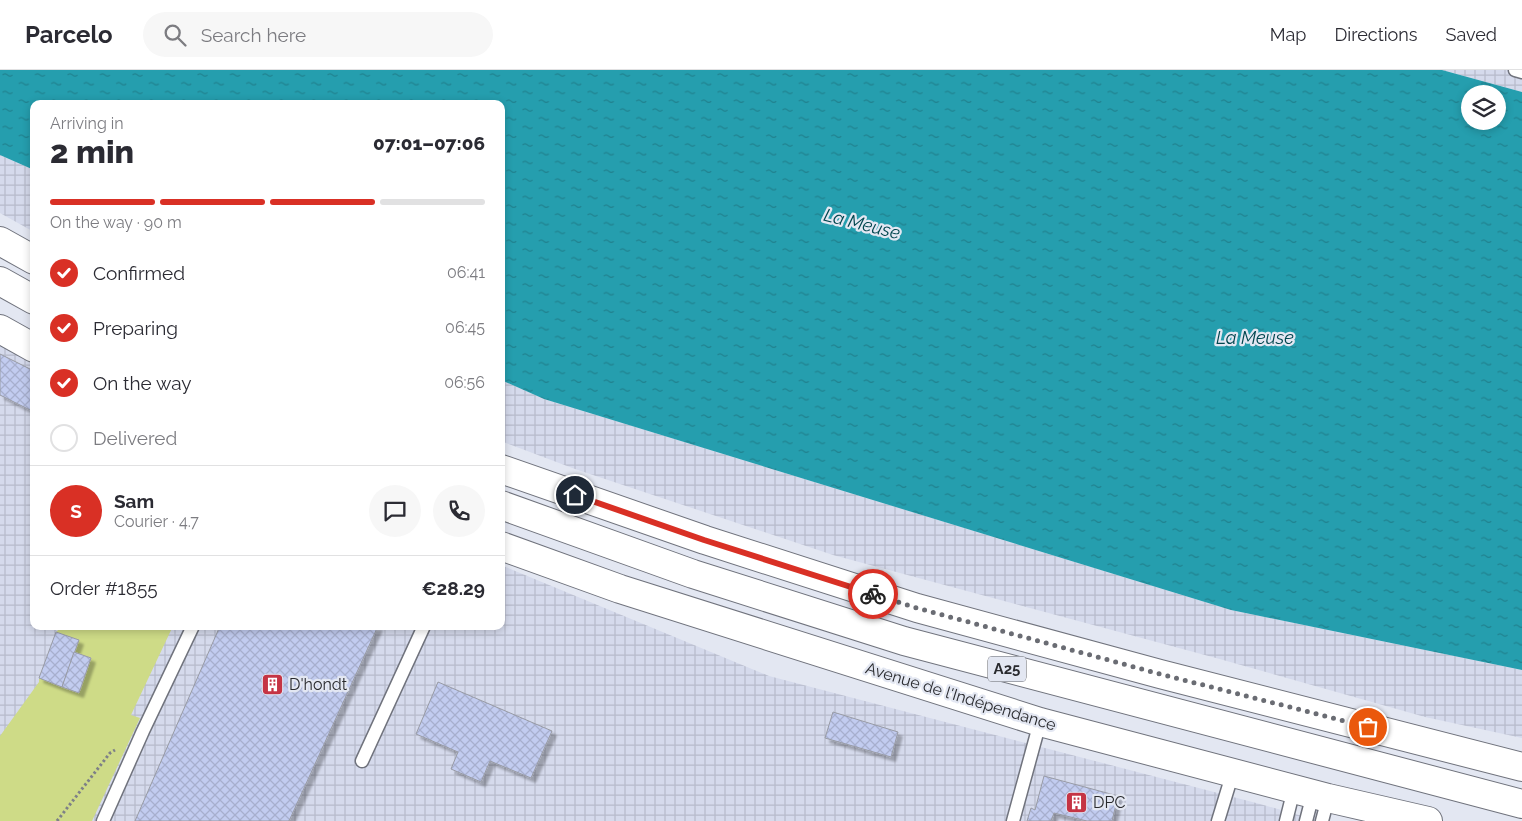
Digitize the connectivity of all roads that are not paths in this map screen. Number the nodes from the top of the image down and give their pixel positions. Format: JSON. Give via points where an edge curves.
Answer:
{"nodes":[{"id":1,"x":1515,"y":70,"type":"edge"},
{"id":2,"x":1522,"y":72,"type":"edge"},
{"id":3,"x":0,"y":241,"type":"edge"},
{"id":4,"x":30,"y":258,"type":"edge"},
{"id":5,"x":0,"y":281,"type":"edge"},
{"id":6,"x":30,"y":298,"type":"edge"},
{"id":7,"x":0,"y":329,"type":"edge"},
{"id":8,"x":30,"y":346,"type":"edge"},
{"id":9,"x":505,"y":470,"type":"edge"},
{"id":10,"x":505,"y":507,"type":"edge"},
{"id":11,"x":505,"y":547,"type":"edge"},
{"id":12,"x":191,"y":630,"type":"edge"},
{"id":13,"x":422,"y":630,"type":"edge"},
{"id":14,"x":1040,"y":722,"type":"junction"},
{"id":15,"x":362,"y":761,"type":"dead end"},
{"id":16,"x":1522,"y":767,"type":"edge"},
{"id":17,"x":1233,"y":772,"type":"junction"},
{"id":18,"x":1314,"y":800,"type":"edge"},
{"id":19,"x":1522,"y":804,"type":"edge"},
{"id":20,"x":103,"y":821,"type":"edge"},
{"id":21,"x":1012,"y":821,"type":"edge"},
{"id":22,"x":1218,"y":821,"type":"edge"},
{"id":23,"x":1286,"y":821,"type":"edge"},
{"id":24,"x":1306,"y":821,"type":"edge"},
{"id":25,"x":1428,"y":821,"type":"edge"}],
"edges":[{"from":1,"to":2,"type":"lane"},
{"from":3,"to":4,"type":"main road"},
{"from":5,"to":6,"type":"main road"},
{"from":7,"to":8,"type":"main road"},
{"from":9,"to":16,"type":"main road","number":"A25","via":[[704,540],[917,608]]},
{"from":10,"to":19,"type":"main road","number":"A25","via":[[693,574],[904,641]]},
{"from":11,"to":14,"type":"main road","name":"Avenue de l'Indépendance","via":[[620,589]]},
{"from":12,"to":20,"type":"lane"},
{"from":13,"to":15,"type":"lane"},
{"from":14,"to":17,"type":"main road","name":"Avenue de l'Indépendance"},
{"from":14,"to":21,"type":"lane"},
{"from":17,"to":18,"type":"main road","name":"Avenue de l'Indépendance"},
{"from":17,"to":22,"type":"lane"},
{"from":18,"to":23,"type":"lane"},
{"from":18,"to":24,"type":"lane"},
{"from":18,"to":25,"type":"main road","name":"Avenue de l'Indépendance"}]}
